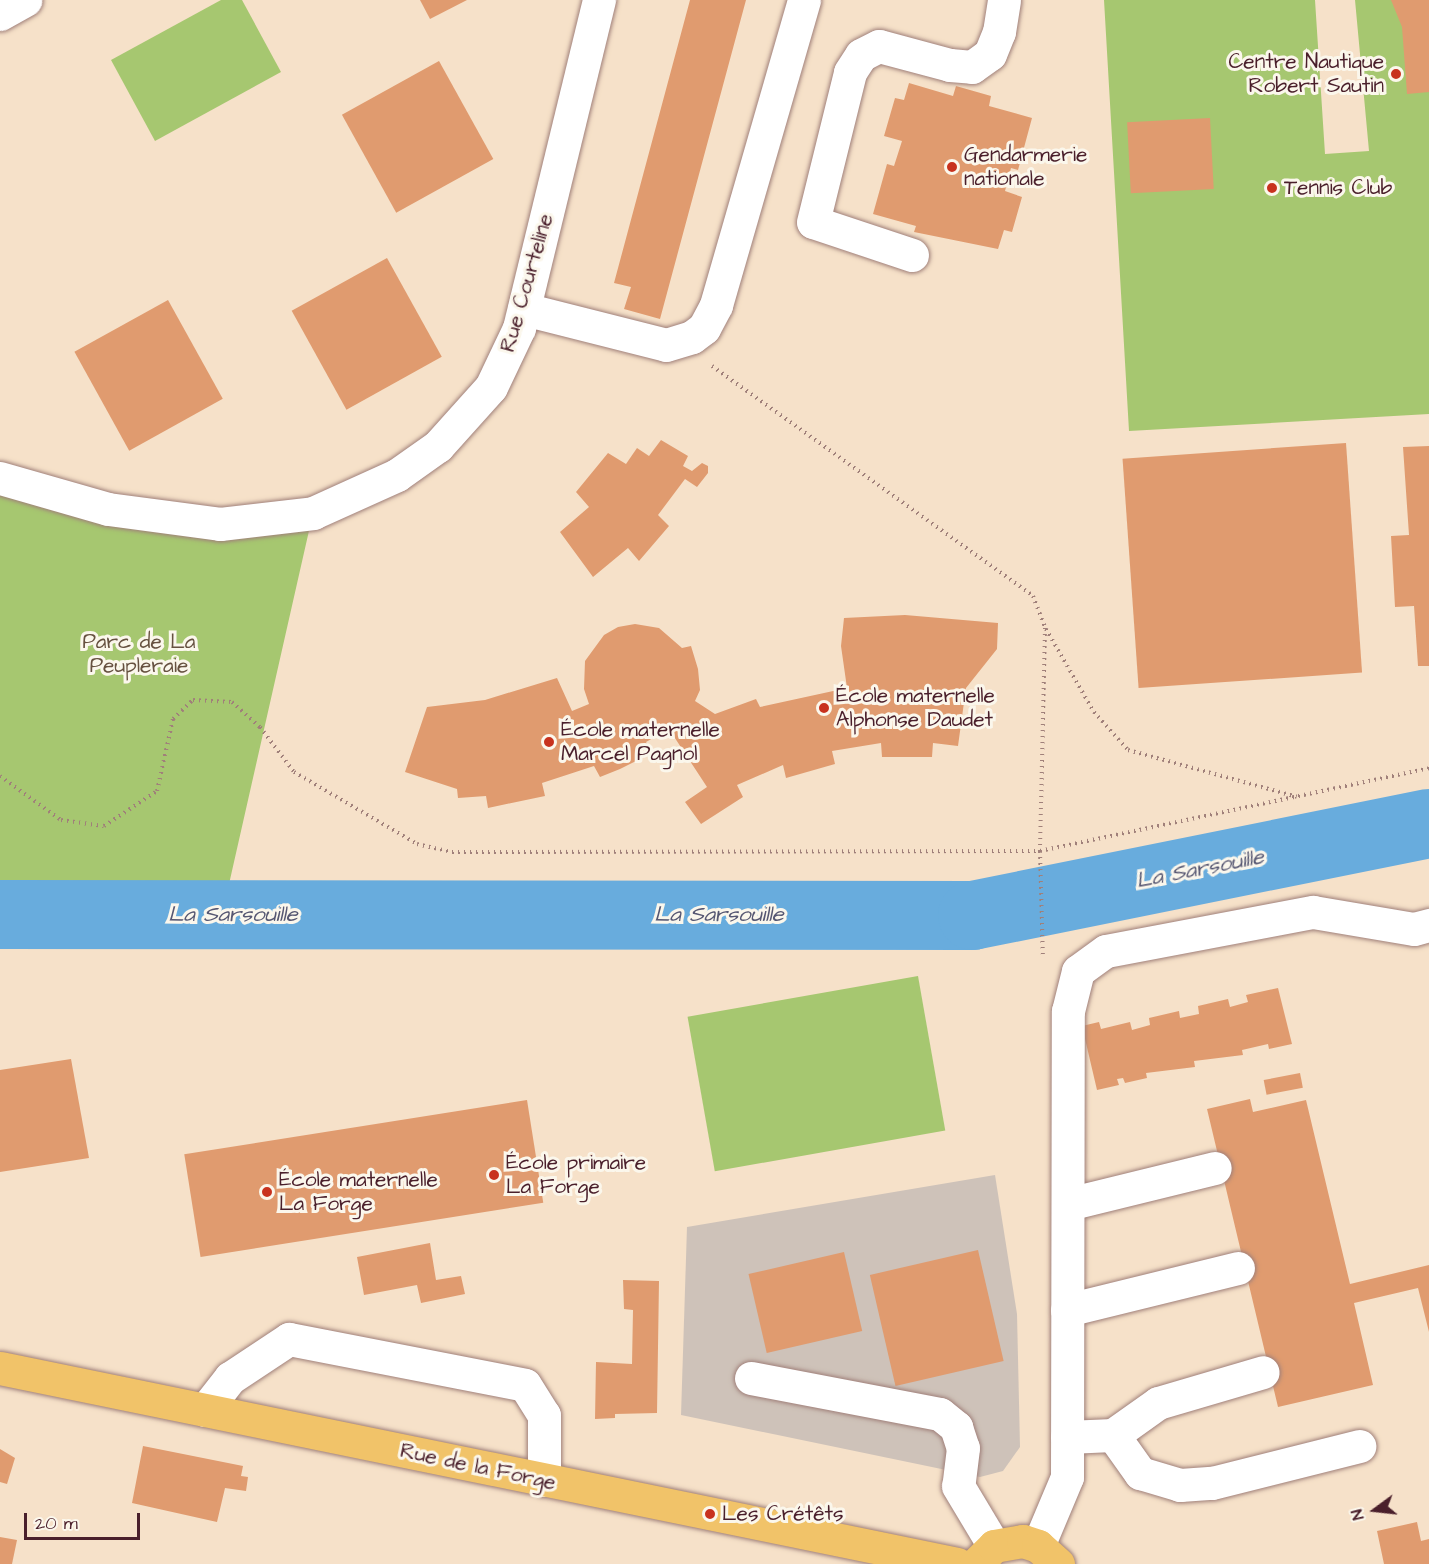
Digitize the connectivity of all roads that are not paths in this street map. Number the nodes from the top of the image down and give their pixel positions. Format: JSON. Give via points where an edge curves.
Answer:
{"nodes":[{"id":1,"x":25,"y":0,"type":"edge"},
{"id":2,"x":599,"y":0,"type":"edge"},
{"id":3,"x":804,"y":0,"type":"edge"},
{"id":4,"x":1004,"y":0,"type":"edge"},
{"id":5,"x":0,"y":14,"type":"edge"},
{"id":6,"x":912,"y":255,"type":"dead end"},
{"id":7,"x":524,"y":309,"type":"junction"},
{"id":8,"x":0,"y":478,"type":"edge"},
{"id":9,"x":1429,"y":925,"type":"edge"},
{"id":10,"x":1215,"y":1168,"type":"dead end"},
{"id":11,"x":1068,"y":1204,"type":"junction"},
{"id":12,"x":1238,"y":1268,"type":"dead end"},
{"id":13,"x":1067,"y":1311,"type":"junction"},
{"id":14,"x":0,"y":1368,"type":"edge"},
{"id":15,"x":1263,"y":1372,"type":"dead end"},
{"id":16,"x":751,"y":1378,"type":"dead end"},
{"id":17,"x":205,"y":1410,"type":"junction"},
{"id":18,"x":1113,"y":1435,"type":"junction"},
{"id":19,"x":1067,"y":1437,"type":"junction"},
{"id":20,"x":1359,"y":1446,"type":"dead end"},
{"id":21,"x":544,"y":1480,"type":"junction"},
{"id":22,"x":985,"y":1555,"type":"edge"},
{"id":23,"x":1048,"y":1555,"type":"edge"},
{"id":24,"x":957,"y":1564,"type":"edge"}],
"edges":[{"from":1,"to":5,"type":"street"},
{"from":2,"to":7,"type":"street","name":"Rue Courteline"},
{"from":3,"to":7,"type":"street","via":[[716,305],[704,328],[679,343],[666,345]]},
{"from":4,"to":6,"type":"street","via":[[999,32],[990,54],[972,67],[879,46],[861,55],[850,72],[813,222]]},
{"from":7,"to":8,"type":"street","name":"Rue Courteline","via":[[515,338],[491,387],[458,427],[397,475],[313,513],[220,524],[108,509]]},
{"from":9,"to":11,"type":"street","via":[[1414,929],[1313,912],[1106,951],[1078,971],[1068,1011]]},
{"from":10,"to":11,"type":"street"},
{"from":11,"to":13,"type":"street"},
{"from":12,"to":13,"type":"street"},
{"from":13,"to":19,"type":"street"},
{"from":14,"to":17,"type":"main road","name":"Rue de la Forge"},
{"from":15,"to":18,"type":"street","via":[[1158,1403]]},
{"from":16,"to":22,"type":"street","via":[[940,1414],[956,1427],[963,1448],[958,1486]]},
{"from":17,"to":21,"type":"main road","name":"Rue de la Forge"},
{"from":17,"to":21,"type":"street","via":[[230,1378],[289,1339],[525,1385],[544,1415]]},
{"from":18,"to":19,"type":"street"},
{"from":18,"to":20,"type":"street","via":[[1140,1473],[1180,1485],[1212,1483]]},
{"from":19,"to":23,"type":"street","via":[[1067,1477]]},
{"from":21,"to":24,"type":"main road","name":"Rue de la Forge"},
{"from":22,"to":23,"type":"main road","via":[[1023,1541]]}]}
